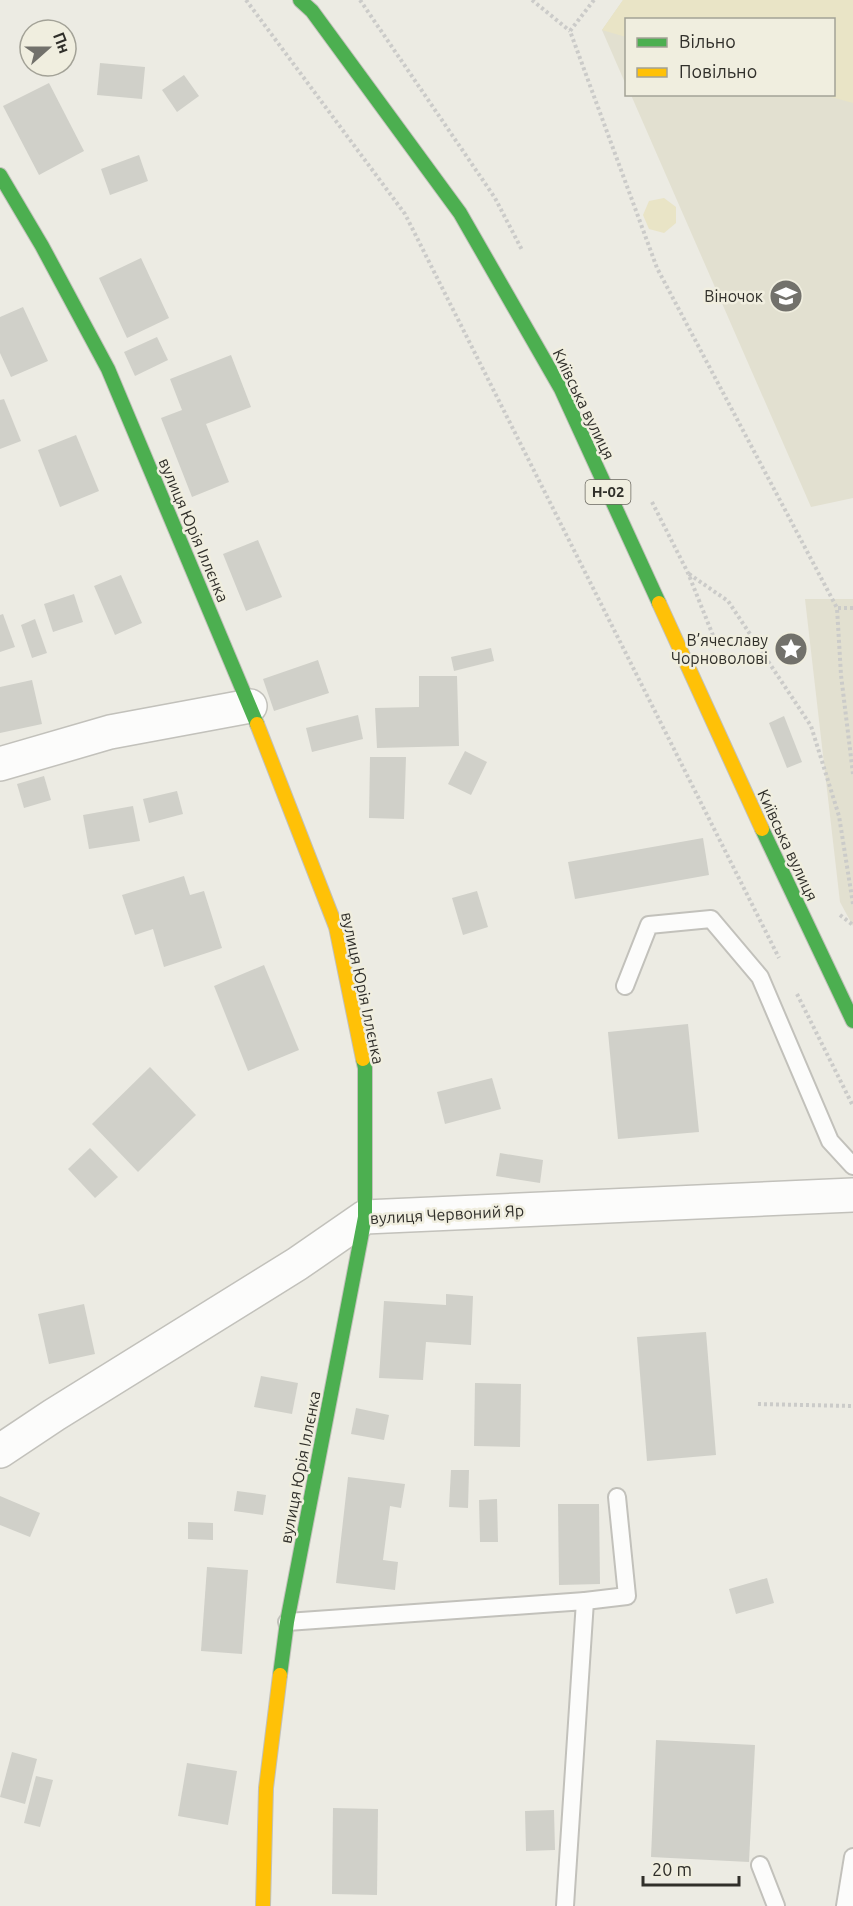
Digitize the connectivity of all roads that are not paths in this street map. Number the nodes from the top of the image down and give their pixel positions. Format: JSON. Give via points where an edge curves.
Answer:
{"nodes":[{"id":1,"x":300,"y":0,"type":"edge"},
{"id":2,"x":0,"y":176,"type":"edge"},
{"id":3,"x":250,"y":706,"type":"junction"},
{"id":4,"x":0,"y":764,"type":"edge"},
{"id":5,"x":625,"y":986,"type":"dead end"},
{"id":6,"x":853,"y":1021,"type":"edge"},
{"id":7,"x":853,"y":1166,"type":"edge"},
{"id":8,"x":853,"y":1196,"type":"edge"},
{"id":9,"x":365,"y":1217,"type":"junction"},
{"id":10,"x":0,"y":1451,"type":"edge"},
{"id":11,"x":617,"y":1497,"type":"dead end"},
{"id":12,"x":585,"y":1600,"type":"junction"},
{"id":13,"x":287,"y":1622,"type":"junction"},
{"id":14,"x":853,"y":1857,"type":"edge"},
{"id":15,"x":760,"y":1865,"type":"dead end"},
{"id":16,"x":262,"y":1906,"type":"edge"},
{"id":17,"x":565,"y":1906,"type":"edge"},
{"id":18,"x":776,"y":1906,"type":"edge"},
{"id":19,"x":845,"y":1906,"type":"edge"}],
"edges":[{"from":1,"to":6,"type":"street","name":"Київська вулиця","number":"Н-02","via":[[460,213],[561,389]]},
{"from":2,"to":3,"type":"street","name":"вулиця Юрія Іллєнка","via":[[108,369]]},
{"from":3,"to":4,"type":"street","via":[[110,732]]},
{"from":3,"to":9,"type":"street","name":"вулиця Юрія Іллєнка","via":[[336,927],[365,1068]]},
{"from":5,"to":7,"type":"lane","via":[[649,925],[711,919],[759,977],[830,1141]]},
{"from":8,"to":9,"type":"street","name":"вулиця Червоний Яр"},
{"from":9,"to":10,"type":"street","name":"вулиця Червоний Яр"},
{"from":9,"to":13,"type":"street","name":"вулиця Юрія Іллєнка"},
{"from":11,"to":12,"type":"lane","via":[[627,1596]]},
{"from":12,"to":13,"type":"lane"},
{"from":12,"to":17,"type":"lane"},
{"from":13,"to":16,"type":"street","name":"вулиця Юрія Іллєнка","via":[[266,1788]]},
{"from":14,"to":19,"type":"lane"},
{"from":15,"to":18,"type":"lane"}]}
